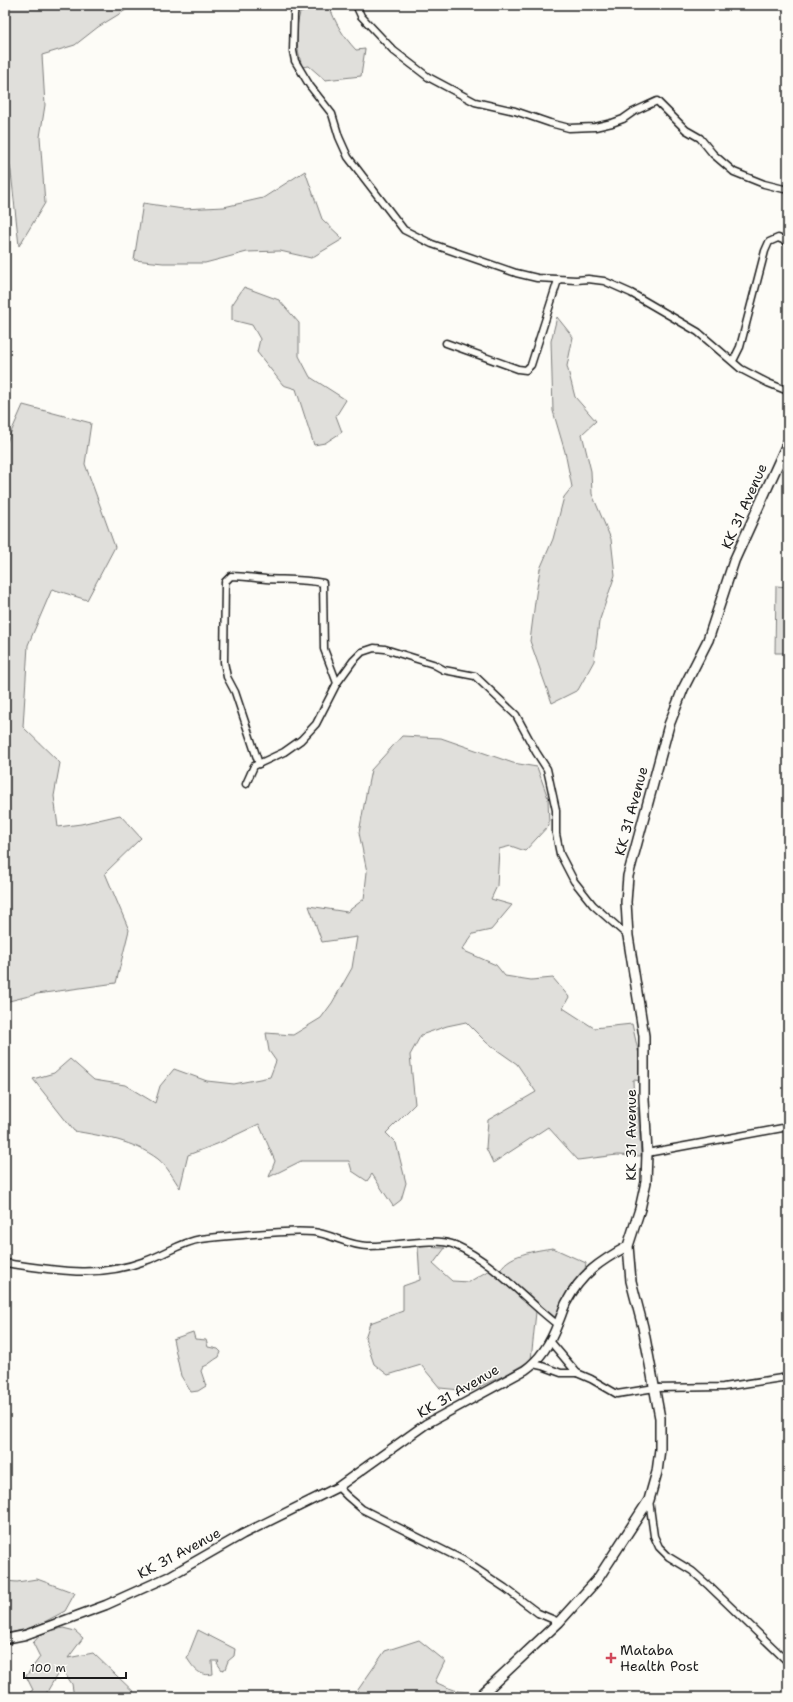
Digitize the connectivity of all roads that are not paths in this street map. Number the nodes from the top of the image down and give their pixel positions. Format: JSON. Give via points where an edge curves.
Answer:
{"nodes":[{"id":1,"x":296,"y":5,"type":"edge"},
{"id":2,"x":356,"y":5,"type":"edge"},
{"id":3,"x":788,"y":190,"type":"edge"},
{"id":4,"x":788,"y":242,"type":"edge"},
{"id":5,"x":558,"y":280,"type":"junction"},
{"id":6,"x":446,"y":343,"type":"dead end"},
{"id":7,"x":734,"y":359,"type":"dead end"},
{"id":8,"x":788,"y":390,"type":"edge"},
{"id":9,"x":788,"y":442,"type":"edge"},
{"id":10,"x":337,"y":683,"type":"junction"},
{"id":11,"x":259,"y":764,"type":"junction"},
{"id":12,"x":246,"y":784,"type":"dead end"},
{"id":13,"x":628,"y":936,"type":"junction"},
{"id":14,"x":788,"y":1127,"type":"edge"},
{"id":15,"x":647,"y":1153,"type":"junction"},
{"id":16,"x":628,"y":1246,"type":"junction"},
{"id":17,"x":5,"y":1263,"type":"edge"},
{"id":18,"x":558,"y":1325,"type":"junction"},
{"id":19,"x":550,"y":1341,"type":"junction"},
{"id":20,"x":533,"y":1364,"type":"junction"},
{"id":21,"x":577,"y":1373,"type":"junction"},
{"id":22,"x":788,"y":1377,"type":"edge"},
{"id":23,"x":655,"y":1388,"type":"junction"},
{"id":24,"x":338,"y":1487,"type":"junction"},
{"id":25,"x":649,"y":1500,"type":"junction"},
{"id":26,"x":559,"y":1622,"type":"junction"},
{"id":27,"x":5,"y":1639,"type":"edge"},
{"id":28,"x":788,"y":1662,"type":"edge"},
{"id":29,"x":479,"y":1697,"type":"edge"}],
"edges":[{"from":1,"to":5,"type":"street","via":[[295,61],[310,86],[332,114],[338,137],[348,157],[399,225],[412,235],[432,244],[507,271]]},
{"from":2,"to":3,"type":"street","via":[[361,16],[394,51],[428,77],[475,102],[569,128],[596,127],[623,120],[657,101],[734,172]]},
{"from":4,"to":7,"type":"street","via":[[778,238],[769,242],[767,246],[740,348]]},
{"from":5,"to":6,"type":"street","via":[[531,365],[526,370]]},
{"from":5,"to":8,"type":"street","via":[[604,281],[631,293],[698,332],[741,369]]},
{"from":9,"to":13,"type":"main road","name":"KK 31 Avenue","via":[[734,561],[708,640],[682,688],[669,725],[628,876]]},
{"from":10,"to":11,"type":"street","via":[[316,724],[301,740]]},
{"from":10,"to":11,"type":"street","via":[[324,649],[323,583],[303,579],[231,576],[226,582],[224,662]]},
{"from":10,"to":13,"type":"street","via":[[362,652],[374,648],[433,664],[444,670],[475,676],[482,681],[516,715],[547,769],[556,810],[556,834],[560,854],[574,881],[593,905]]},
{"from":11,"to":12,"type":"street","via":[[254,766]]},
{"from":13,"to":15,"type":"main road","name":"KK 31 Avenue","via":[[644,1036]]},
{"from":14,"to":15,"type":"street"},
{"from":15,"to":16,"type":"main road","name":"KK 31 Avenue","via":[[646,1182]]},
{"from":16,"to":18,"type":"street","name":"KK 31 Avenue","via":[[589,1271],[565,1304]]},
{"from":16,"to":23,"type":"main road","via":[[631,1281]]},
{"from":17,"to":18,"type":"street","via":[[69,1272],[100,1272],[122,1269],[199,1239],[276,1232],[315,1232],[355,1245],[367,1246],[418,1242],[444,1243],[460,1248],[485,1263]]},
{"from":18,"to":19,"type":"street","name":"KK 31 Avenue"},
{"from":19,"to":20,"type":"street","name":"KK 31 Avenue"},
{"from":19,"to":21,"type":"street"},
{"from":20,"to":21,"type":"street","via":[[561,1373]]},
{"from":20,"to":24,"type":"street","name":"KK 31 Avenue","via":[[426,1424]]},
{"from":21,"to":23,"type":"street","via":[[617,1394]]},
{"from":22,"to":23,"type":"street","via":[[723,1387]]},
{"from":23,"to":25,"type":"main road","via":[[660,1418],[660,1449]]},
{"from":24,"to":26,"type":"street","via":[[362,1509],[463,1560],[538,1613]]},
{"from":24,"to":27,"type":"street","name":"KK 31 Avenue","via":[[244,1534],[168,1577],[106,1605],[25,1635]]},
{"from":25,"to":26,"type":"main road","via":[[597,1580]]},
{"from":25,"to":28,"type":"street","via":[[654,1536],[659,1547],[669,1558],[703,1581]]},
{"from":26,"to":29,"type":"main road"}]}
